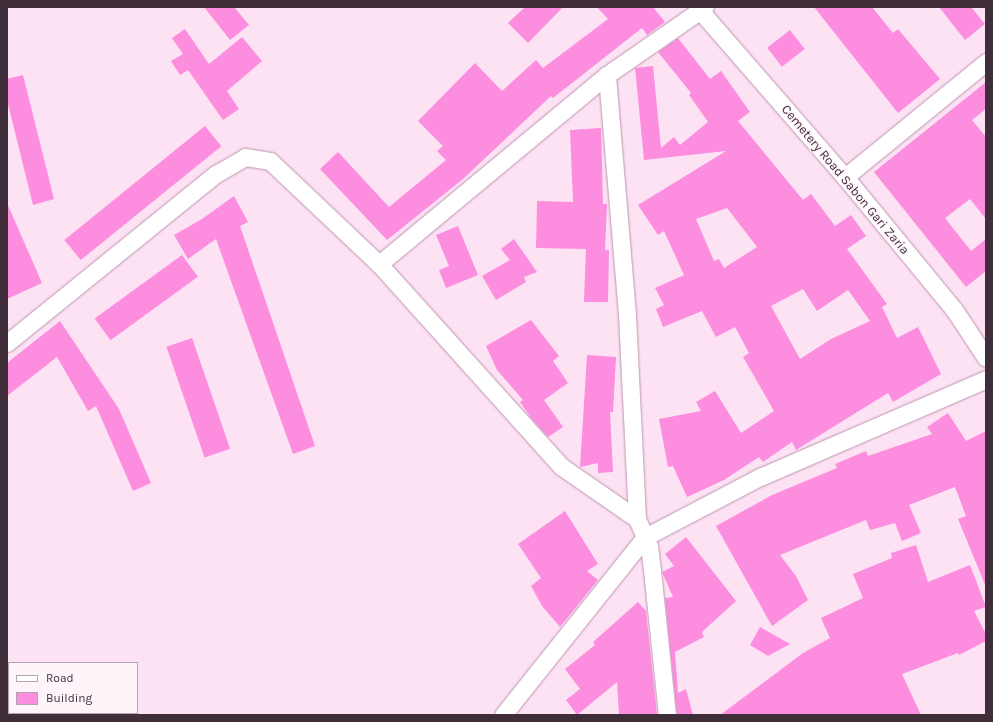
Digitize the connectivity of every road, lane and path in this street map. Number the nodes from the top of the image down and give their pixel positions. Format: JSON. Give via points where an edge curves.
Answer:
{"nodes":[{"id":1,"x":701,"y":8,"type":"edge"},
{"id":2,"x":986,"y":62,"type":"edge"},
{"id":3,"x":607,"y":75,"type":"junction"},
{"id":4,"x":845,"y":177,"type":"junction"},
{"id":5,"x":379,"y":264,"type":"junction"},
{"id":6,"x":7,"y":343,"type":"edge"},
{"id":7,"x":986,"y":358,"type":"edge"},
{"id":8,"x":986,"y":379,"type":"edge"},
{"id":9,"x":636,"y":519,"type":"junction"},
{"id":10,"x":644,"y":537,"type":"junction"},
{"id":11,"x":503,"y":715,"type":"edge"},
{"id":12,"x":667,"y":715,"type":"edge"}],
"edges":[{"from":1,"to":3,"type":"street"},
{"from":1,"to":4,"type":"street","name":"Cemetery Road Sabon Gari Zaria"},
{"from":2,"to":4,"type":"street"},
{"from":3,"to":5,"type":"street"},
{"from":3,"to":9,"type":"street","via":[[627,314]]},
{"from":4,"to":7,"type":"street","name":"Cemetery Road Sabon Gari Zaria","via":[[954,311]]},
{"from":5,"to":6,"type":"street","via":[[270,161],[245,157],[216,174]]},
{"from":5,"to":9,"type":"street","via":[[562,467]]},
{"from":8,"to":10,"type":"street","via":[[760,477]]},
{"from":9,"to":10,"type":"street"},
{"from":10,"to":11,"type":"street"},
{"from":10,"to":12,"type":"street","via":[[649,546]]}]}
